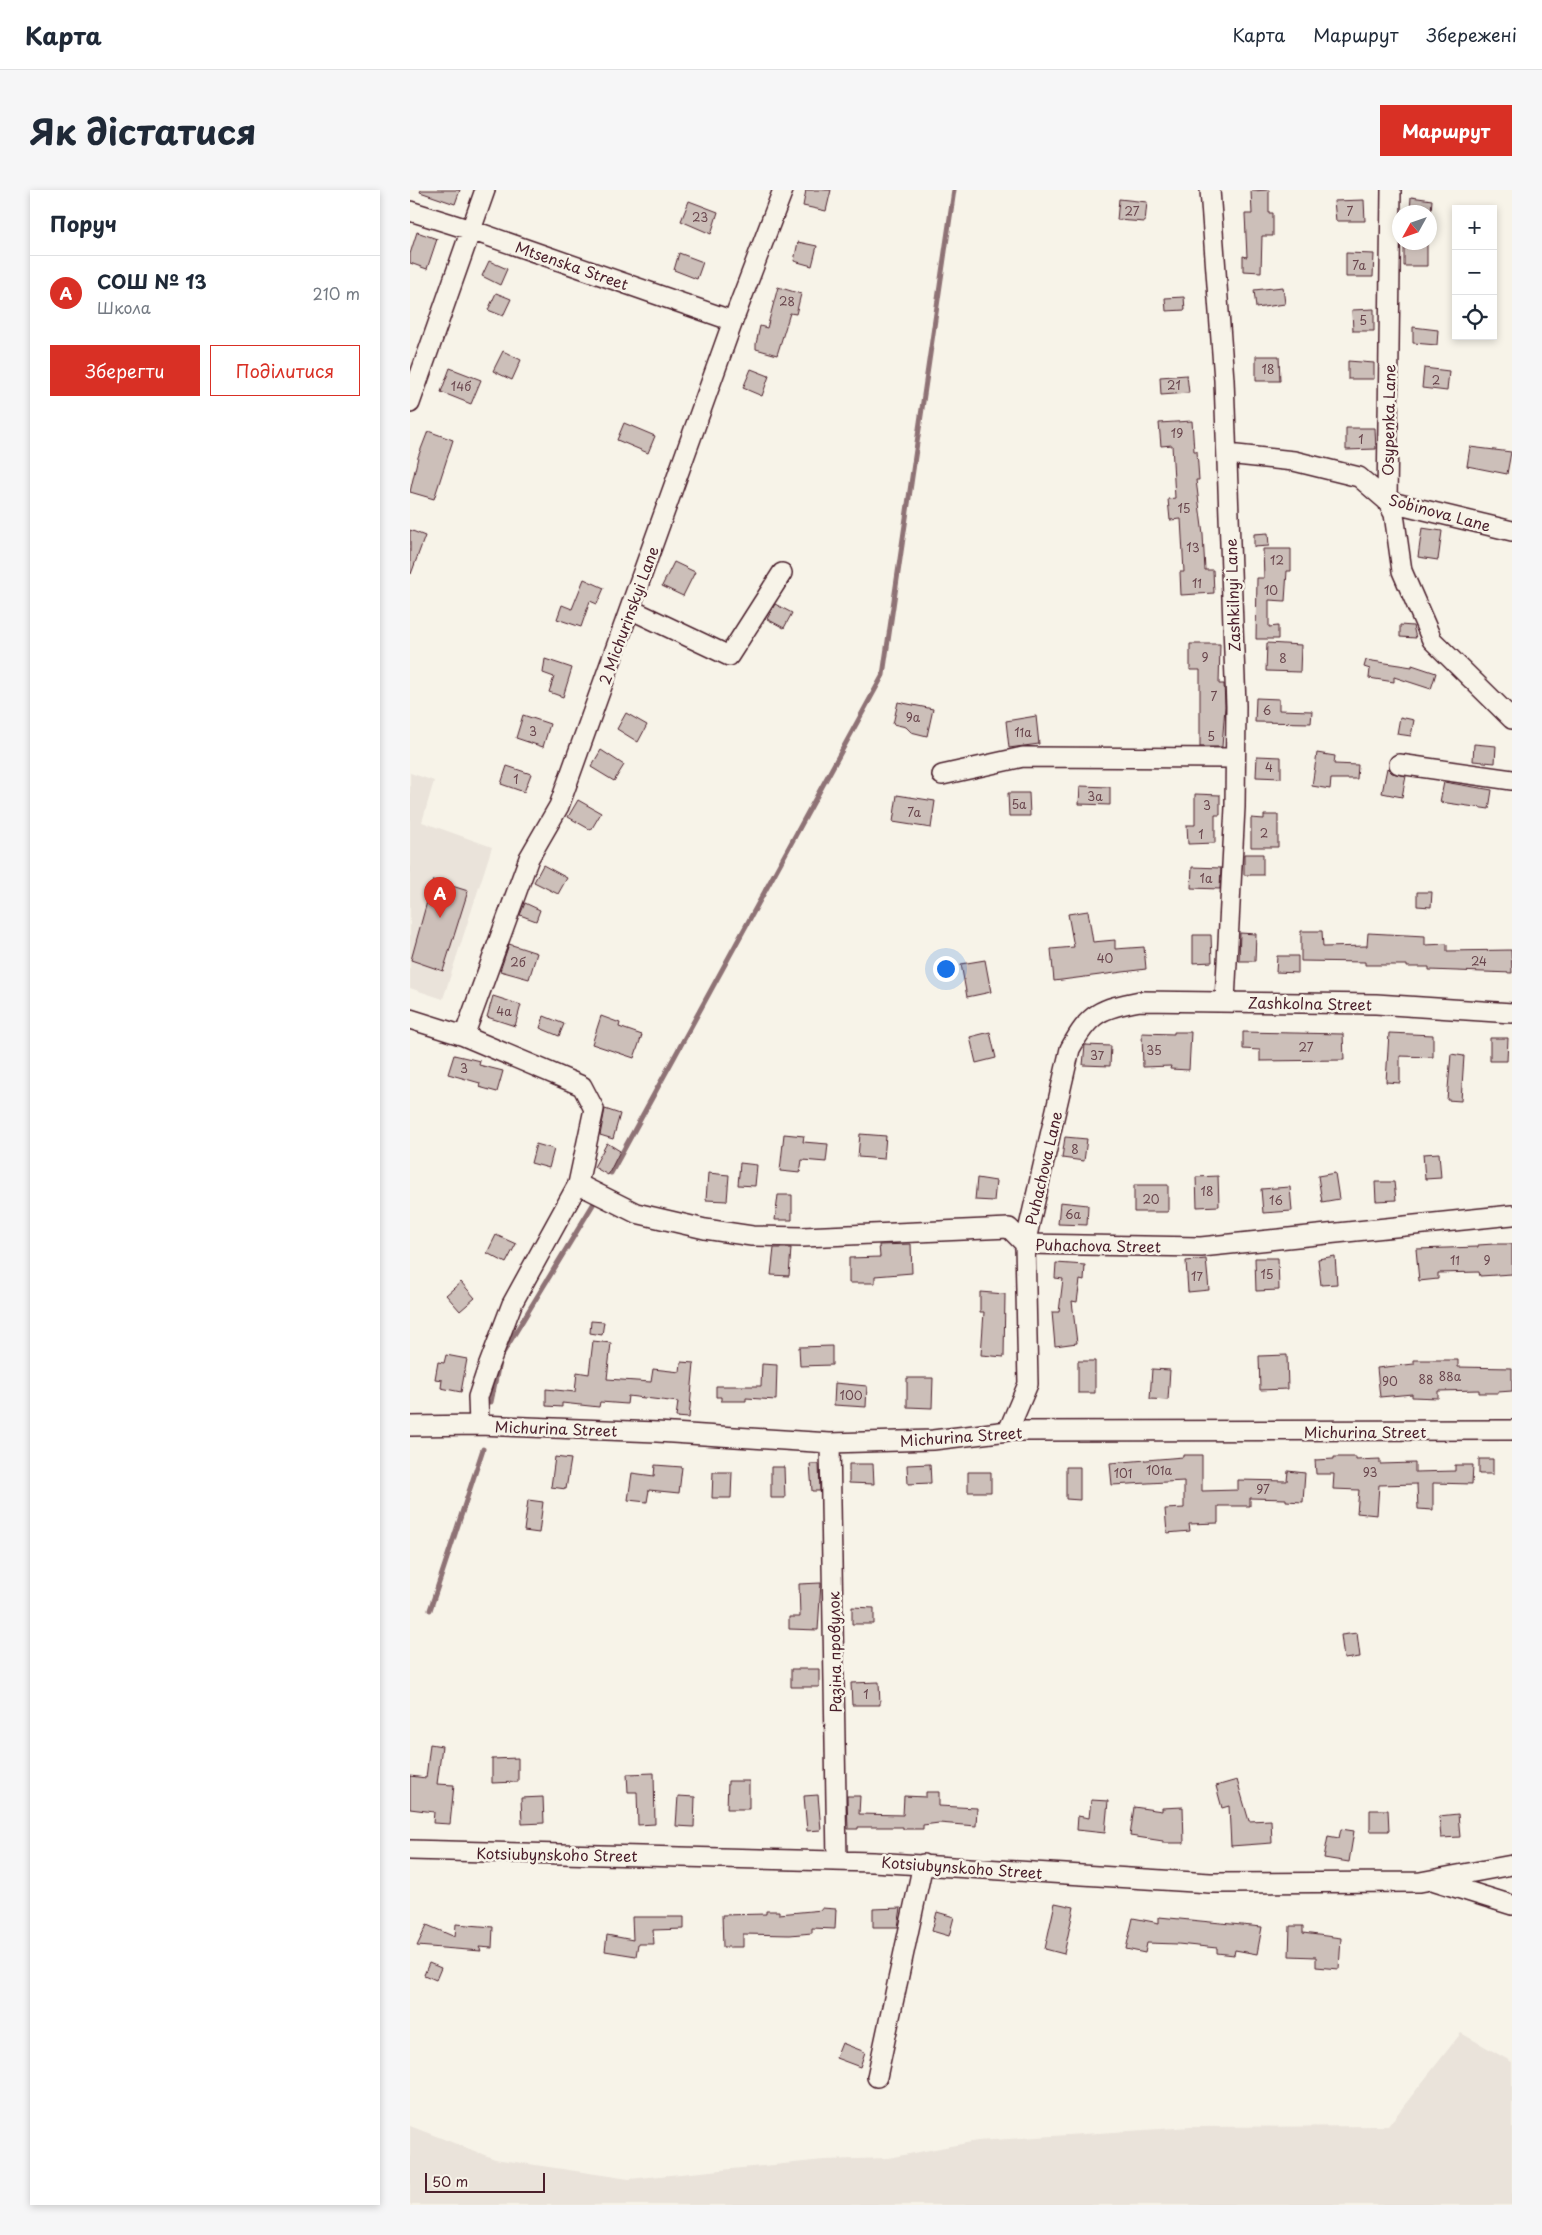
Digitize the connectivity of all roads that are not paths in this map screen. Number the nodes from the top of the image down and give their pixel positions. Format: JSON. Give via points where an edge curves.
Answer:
{"nodes":[{"id":1,"x":484,"y":190,"type":"edge"},
{"id":2,"x":783,"y":190,"type":"edge"},
{"id":3,"x":1210,"y":190,"type":"edge"},
{"id":4,"x":1391,"y":190,"type":"edge"},
{"id":5,"x":410,"y":211,"type":"edge"},
{"id":6,"x":471,"y":230,"type":"junction"},
{"id":7,"x":733,"y":320,"type":"junction"},
{"id":8,"x":410,"y":403,"type":"edge"},
{"id":9,"x":1227,"y":454,"type":"junction"},
{"id":10,"x":1386,"y":501,"type":"junction"},
{"id":11,"x":1512,"y":531,"type":"edge"},
{"id":12,"x":782,"y":573,"type":"dead end"},
{"id":13,"x":630,"y":609,"type":"junction"},
{"id":14,"x":1512,"y":720,"type":"edge"},
{"id":15,"x":1234,"y":758,"type":"junction"},
{"id":16,"x":1399,"y":764,"type":"dead end"},
{"id":17,"x":942,"y":775,"type":"dead end"},
{"id":18,"x":1512,"y":780,"type":"edge"},
{"id":19,"x":1225,"y":1001,"type":"junction"},
{"id":20,"x":1108,"y":1007,"type":"joint"},
{"id":21,"x":1512,"y":1013,"type":"edge"},
{"id":22,"x":410,"y":1019,"type":"edge"},
{"id":23,"x":464,"y":1036,"type":"junction"},
{"id":24,"x":578,"y":1184,"type":"junction"},
{"id":25,"x":1512,"y":1215,"type":"edge"},
{"id":26,"x":1026,"y":1244,"type":"junction"},
{"id":27,"x":479,"y":1425,"type":"junction"},
{"id":28,"x":410,"y":1426,"type":"edge"},
{"id":29,"x":1512,"y":1430,"type":"edge"},
{"id":30,"x":1008,"y":1431,"type":"junction"},
{"id":31,"x":830,"y":1443,"type":"junction"},
{"id":32,"x":410,"y":1850,"type":"edge"},
{"id":33,"x":837,"y":1861,"type":"junction"},
{"id":34,"x":923,"y":1864,"type":"junction"},
{"id":35,"x":1512,"y":1865,"type":"edge"},
{"id":36,"x":1431,"y":1880,"type":"junction"},
{"id":37,"x":1512,"y":1905,"type":"edge"},
{"id":38,"x":878,"y":2077,"type":"dead end"}],
"edges":[{"from":1,"to":6,"type":"street"},
{"from":2,"to":7,"type":"street","name":"2 Michurinskyi Lane"},
{"from":3,"to":9,"type":"street","name":"Zashkilnyi Lane"},
{"from":4,"to":10,"type":"street","name":"Osypenka Lane"},
{"from":5,"to":6,"type":"street","name":"Mtsenska Street"},
{"from":6,"to":7,"type":"street","name":"Mtsenska Street"},
{"from":6,"to":8,"type":"street"},
{"from":7,"to":13,"type":"street","name":"2 Michurinskyi Lane"},
{"from":9,"to":10,"type":"street","name":"Sobinova Lane","via":[[1294,461],[1359,477]]},
{"from":9,"to":15,"type":"street","name":"Zashkilnyi Lane","via":[[1236,706]]},
{"from":10,"to":11,"type":"street","name":"Sobinova Lane"},
{"from":10,"to":14,"type":"street","name":"Osypenka Lane","via":[[1394,514],[1402,571],[1432,640]]},
{"from":12,"to":13,"type":"street","via":[[729,656]]},
{"from":13,"to":23,"type":"street","name":"2 Michurinskyi Lane","via":[[559,806],[528,858]]},
{"from":15,"to":17,"type":"street","via":[[1023,757]]},
{"from":15,"to":19,"type":"street","name":"Zashkilnyi Lane","via":[[1235,807]]},
{"from":16,"to":18,"type":"street"},
{"from":19,"to":20,"type":"street","name":"Zashkolna Street","via":[[1140,1001]]},
{"from":19,"to":21,"type":"street","name":"Zashkolna Street","via":[[1376,1004]]},
{"from":20,"to":26,"type":"street","name":"Puhachova Lane","via":[[1083,1025],[1070,1049]]},
{"from":22,"to":23,"type":"street"},
{"from":23,"to":24,"type":"street","via":[[582,1086],[594,1108]]},
{"from":24,"to":26,"type":"street","name":"Puhachova Street","via":[[636,1212],[705,1229],[752,1236],[803,1237],[1009,1228]]},
{"from":24,"to":27,"type":"street","via":[[512,1304],[478,1397]]},
{"from":25,"to":26,"type":"street","name":"Puhachova Street","via":[[1202,1247]]},
{"from":26,"to":30,"type":"street","name":"Puhachova Lane","via":[[1028,1384]]},
{"from":27,"to":28,"type":"street","name":"Michurina Street"},
{"from":27,"to":31,"type":"street","name":"Michurina Street"},
{"from":29,"to":30,"type":"street","name":"Michurina Street"},
{"from":30,"to":31,"type":"street","name":"Michurina Street","via":[[933,1440]]},
{"from":31,"to":33,"type":"street","name":"Разіна провулок"},
{"from":32,"to":33,"type":"street","name":"Kotsiubynskoho Street"},
{"from":33,"to":34,"type":"street","name":"Kotsiubynskoho Street"},
{"from":34,"to":36,"type":"street","name":"Kotsiubynskoho Street","via":[[1210,1883]]},
{"from":34,"to":38,"type":"street"},
{"from":35,"to":36,"type":"street","name":"Kotsiubynskoho Street"},
{"from":36,"to":37,"type":"street"}]}
